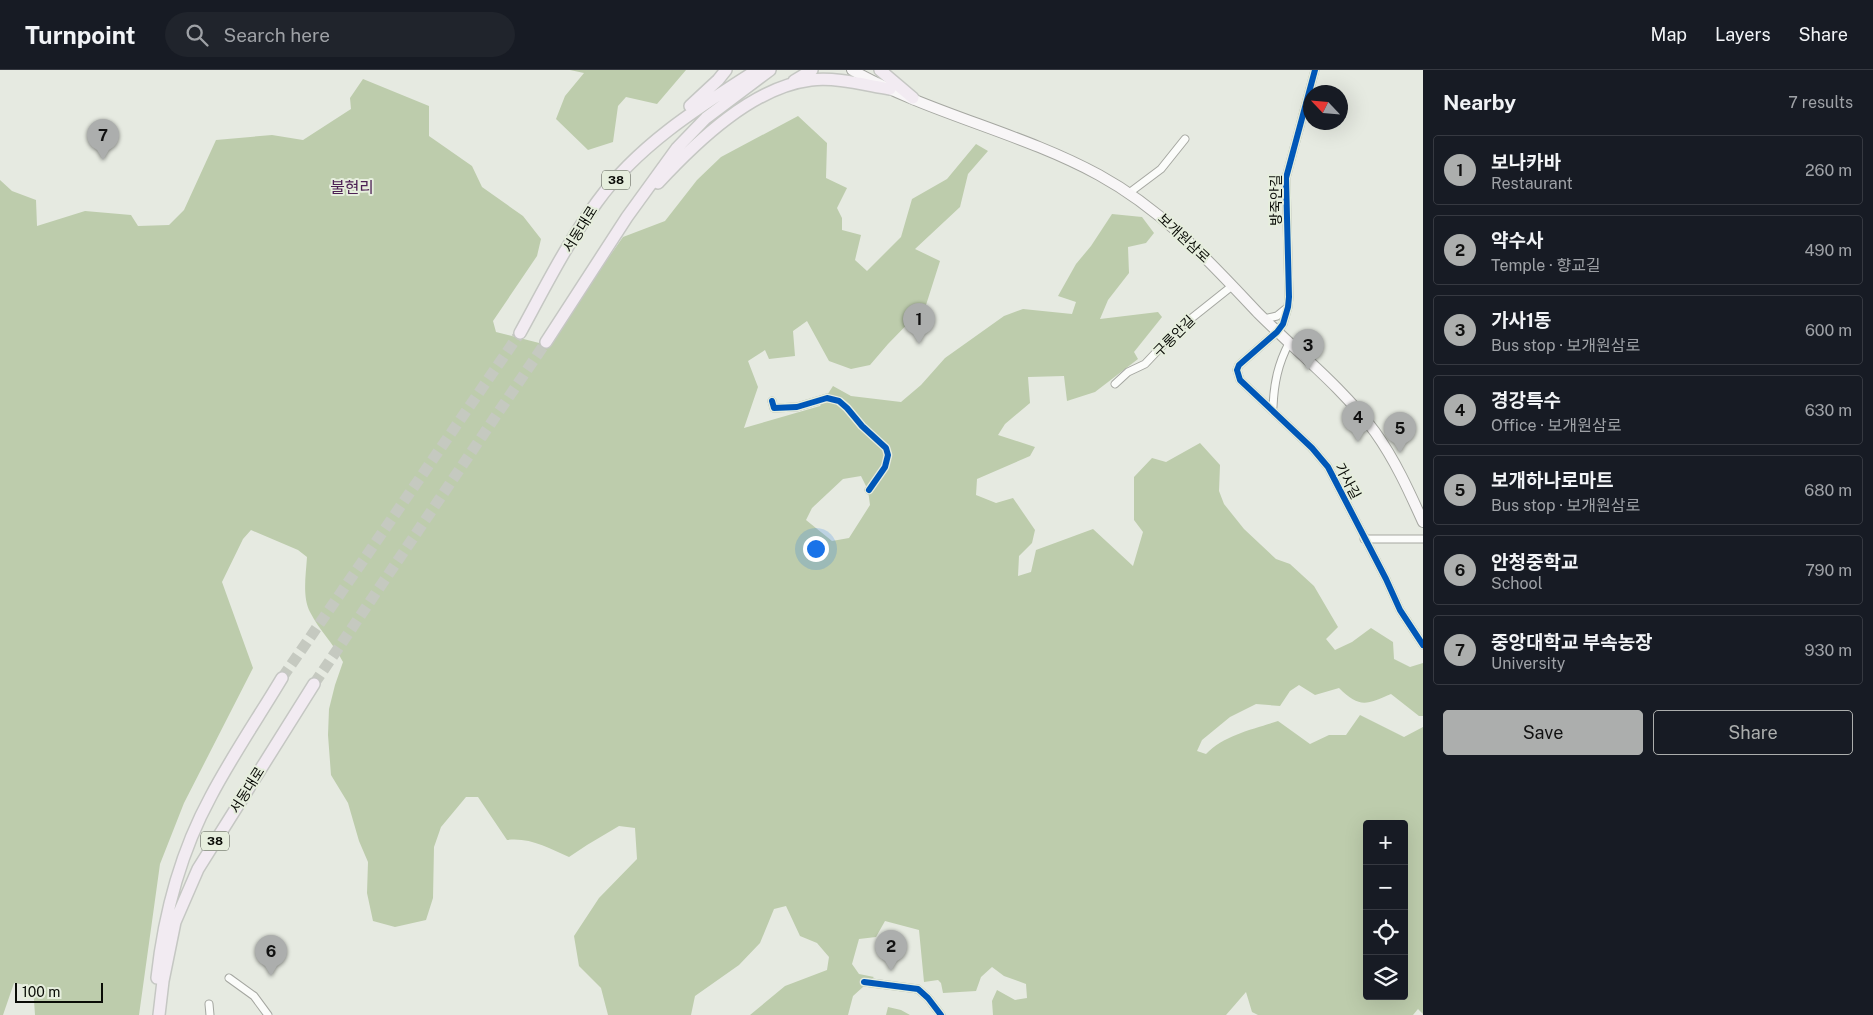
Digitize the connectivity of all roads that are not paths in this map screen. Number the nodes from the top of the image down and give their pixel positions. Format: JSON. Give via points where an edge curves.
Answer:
{"nodes":[{"id":1,"x":726,"y":70,"type":"edge"},
{"id":2,"x":758,"y":70,"type":"edge"},
{"id":3,"x":770,"y":70,"type":"edge"},
{"id":4,"x":812,"y":70,"type":"edge"},
{"id":5,"x":852,"y":70,"type":"edge"},
{"id":6,"x":880,"y":70,"type":"edge"},
{"id":7,"x":1315,"y":70,"type":"edge"},
{"id":8,"x":788,"y":84,"type":"junction"},
{"id":9,"x":890,"y":89,"type":"junction"},
{"id":10,"x":913,"y":98,"type":"junction"},
{"id":11,"x":1185,"y":139,"type":"dead end"},
{"id":12,"x":632,"y":162,"type":"junction"},
{"id":13,"x":1129,"y":193,"type":"junction"},
{"id":14,"x":627,"y":217,"type":"junction"},
{"id":15,"x":1232,"y":286,"type":"junction"},
{"id":16,"x":1288,"y":307,"type":"junction"},
{"id":17,"x":1264,"y":319,"type":"junction"},
{"id":18,"x":1277,"y":332,"type":"junction"},
{"id":19,"x":520,"y":333,"type":"tunnel mouth"},
{"id":20,"x":546,"y":342,"type":"tunnel mouth"},
{"id":21,"x":1289,"y":343,"type":"junction"},
{"id":22,"x":1115,"y":384,"type":"dead end"},
{"id":23,"x":772,"y":401,"type":"dead end"},
{"id":24,"x":1273,"y":407,"type":"dead end"},
{"id":25,"x":869,"y":490,"type":"dead end"},
{"id":26,"x":1423,"y":522,"type":"edge"},
{"id":27,"x":1364,"y":539,"type":"junction"},
{"id":28,"x":1423,"y":539,"type":"edge"},
{"id":29,"x":1423,"y":645,"type":"edge"},
{"id":30,"x":282,"y":678,"type":"tunnel mouth"},
{"id":31,"x":314,"y":684,"type":"tunnel mouth"},
{"id":32,"x":230,"y":978,"type":"dead end"},
{"id":33,"x":864,"y":982,"type":"dead end"},
{"id":34,"x":209,"y":1004,"type":"dead end"},
{"id":35,"x":153,"y":1015,"type":"edge"},
{"id":36,"x":159,"y":1015,"type":"edge"},
{"id":37,"x":210,"y":1015,"type":"edge"},
{"id":38,"x":268,"y":1015,"type":"edge"},
{"id":39,"x":941,"y":1015,"type":"edge"}],
"edges":[{"from":1,"to":12,"type":"highway","via":[[691,106],[660,130]]},
{"from":2,"to":12,"type":"highway","name":"서동대로","number":"38","via":[[699,107]]},
{"from":3,"to":14,"type":"highway","number":"38","via":[[706,118],[677,148]]},
{"from":4,"to":8,"type":"highway"},
{"from":5,"to":9,"type":"main road","name":"보개원삼로"},
{"from":6,"to":10,"type":"highway"},
{"from":7,"to":16,"type":"street","name":"방죽안길","via":[[1286,178]]},
{"from":8,"to":9,"type":"highway","via":[[835,80]]},
{"from":8,"to":14,"type":"highway","via":[[732,115],[662,179]]},
{"from":9,"to":10,"type":"main road","name":"보개원삼로"},
{"from":10,"to":13,"type":"main road","name":"보개원삼로","via":[[1063,158]]},
{"from":11,"to":13,"type":"street","via":[[1161,169]]},
{"from":12,"to":19,"type":"highway","name":"서동대로","number":"38","via":[[597,202]]},
{"from":13,"to":15,"type":"main road","name":"보개원삼로","via":[[1174,227]]},
{"from":14,"to":20,"type":"highway","number":"38"},
{"from":15,"to":17,"type":"main road","name":"보개원삼로"},
{"from":15,"to":22,"type":"street","name":"구롱안길","via":[[1178,328],[1145,364],[1128,372]]},
{"from":16,"to":17,"type":"street","via":[[1277,316]]},
{"from":16,"to":18,"type":"street","name":"방죽안길"},
{"from":17,"to":18,"type":"main road","name":"보개원삼로"},
{"from":18,"to":21,"type":"main road","name":"보개원삼로"},
{"from":18,"to":27,"type":"street","name":"가사길","via":[[1239,365],[1240,380],[1328,467]]},
{"from":21,"to":24,"type":"street","via":[[1277,372]]},
{"from":21,"to":26,"type":"main road","name":"보개원삼로","via":[[1352,405],[1374,432],[1395,463]]},
{"from":23,"to":25,"type":"street","via":[[774,408],[797,407],[827,398],[839,401],[847,408],[886,448],[888,455],[885,467]]},
{"from":27,"to":28,"type":"street"},
{"from":27,"to":29,"type":"street","name":"가사길","via":[[1403,616]]},
{"from":30,"to":35,"type":"highway","name":"서동대로","number":"38","via":[[210,796],[185,854],[164,925]]},
{"from":31,"to":36,"type":"highway","name":"서동대로","number":"38","via":[[198,868],[175,922]]},
{"from":32,"to":38,"type":"street","via":[[254,996]]},
{"from":33,"to":39,"type":"street","via":[[918,989]]},
{"from":34,"to":37,"type":"street"}]}
